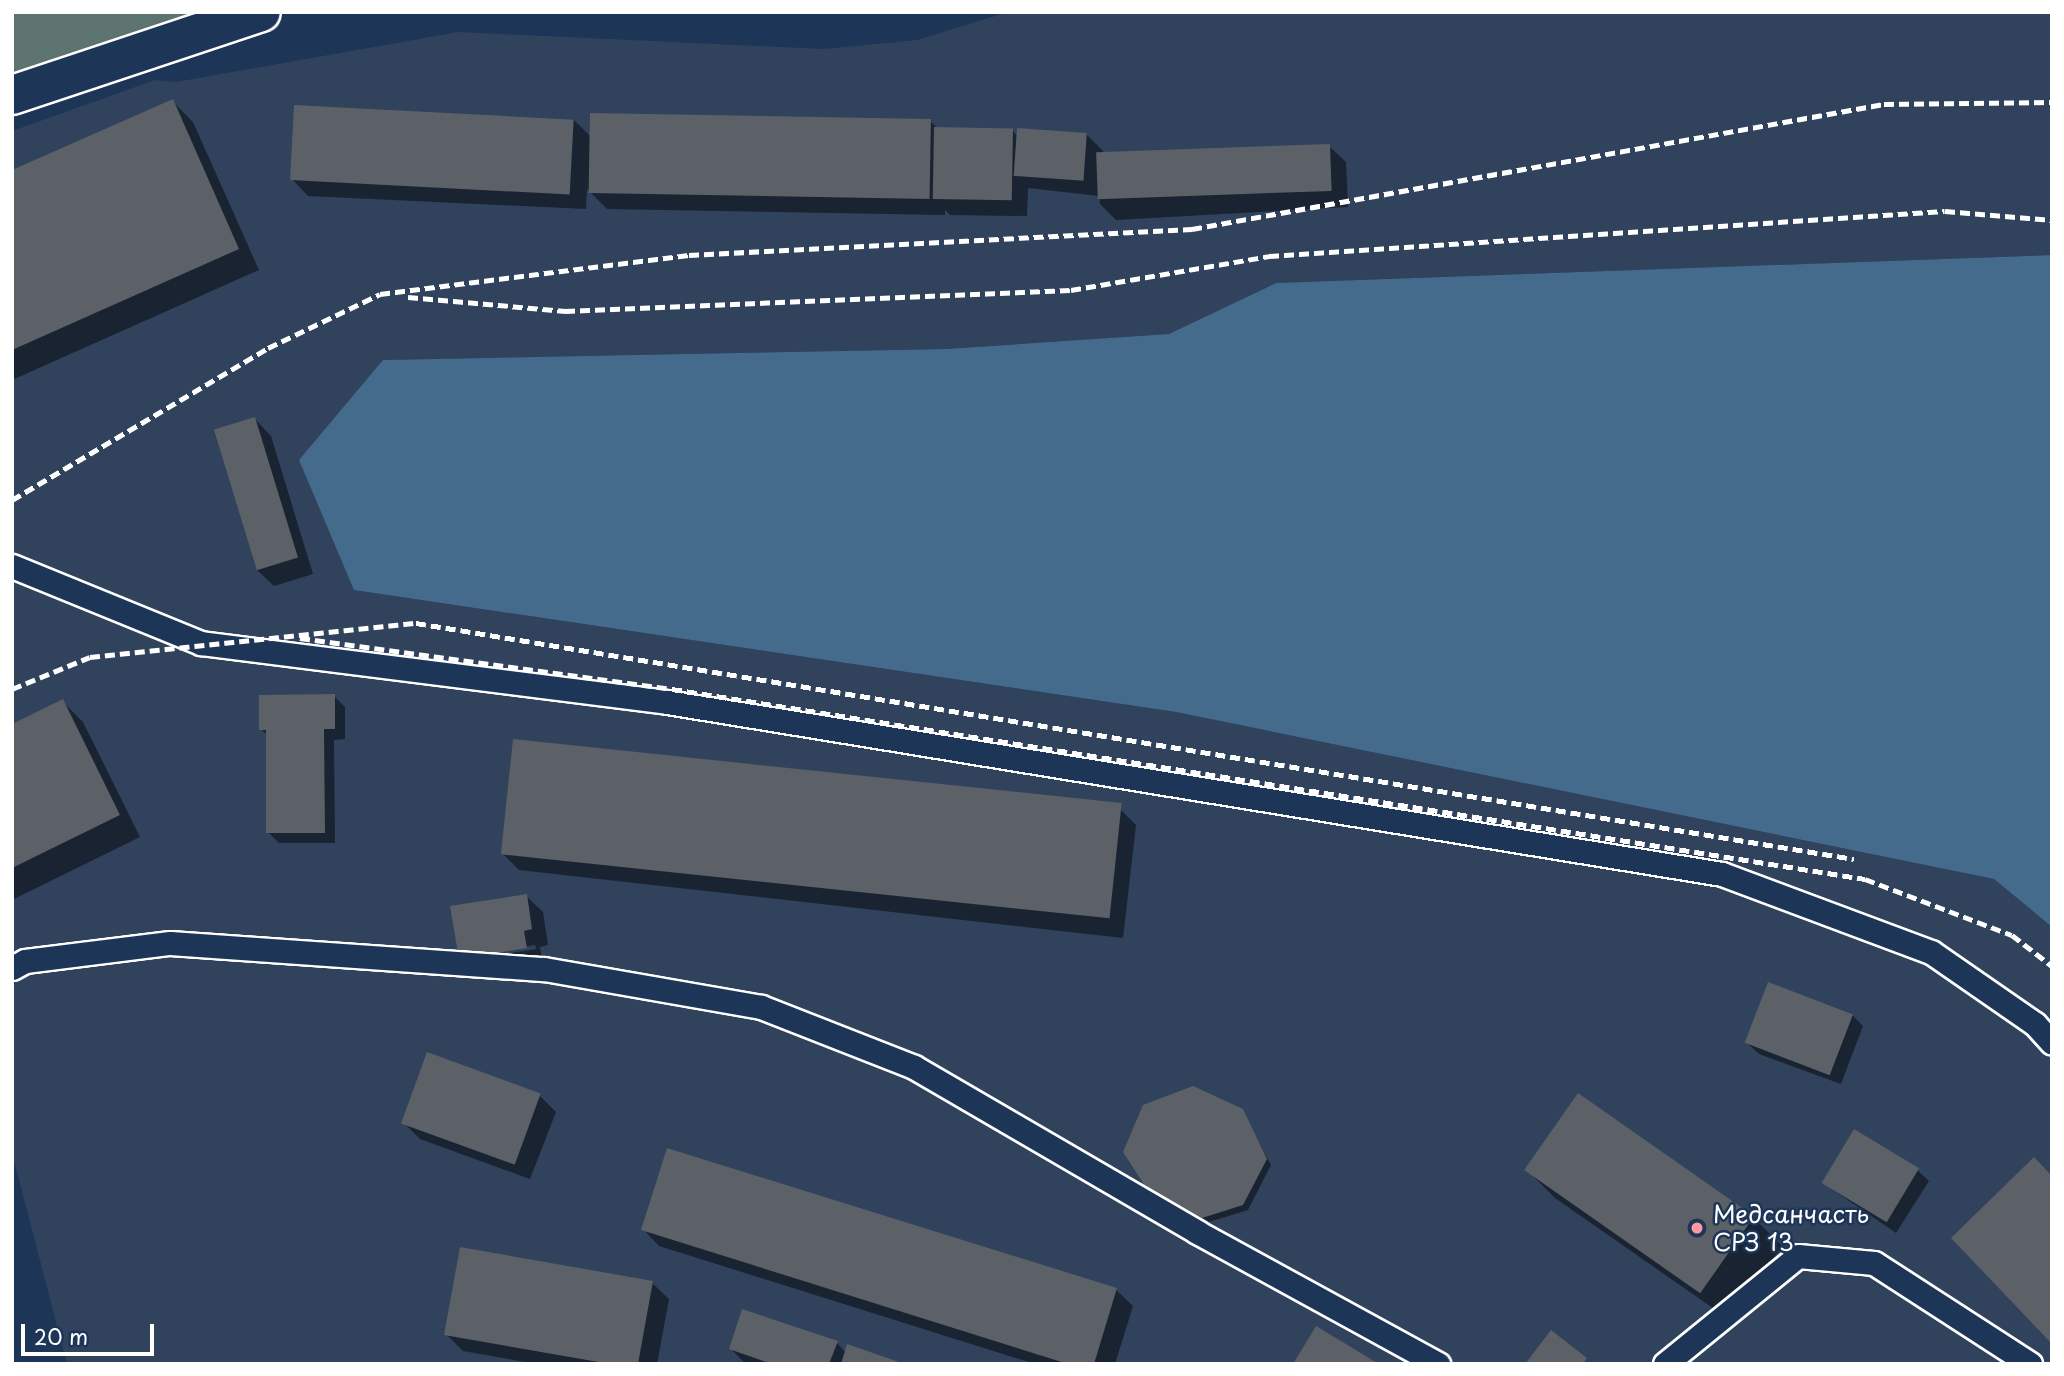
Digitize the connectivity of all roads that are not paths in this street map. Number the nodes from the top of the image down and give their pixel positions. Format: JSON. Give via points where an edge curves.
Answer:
{"nodes":[{"id":1,"x":261,"y":12,"type":"edge"},
{"id":2,"x":12,"y":95,"type":"edge"},
{"id":3,"x":12,"y":566,"type":"edge"},
{"id":4,"x":12,"y":968,"type":"edge"},
{"id":5,"x":2052,"y":1043,"type":"edge"},
{"id":6,"x":1438,"y":1364,"type":"edge"},
{"id":7,"x":1665,"y":1364,"type":"edge"},
{"id":8,"x":2030,"y":1364,"type":"edge"}],
"edges":[{"from":1,"to":2,"type":"main road"},
{"from":3,"to":5,"type":"lane","via":[[201,643],[667,702],[1722,874],[1931,952],[2035,1024]]},
{"from":4,"to":6,"type":"lane","via":[[25,961],[170,943],[544,969],[761,1007],[914,1067],[1197,1232]]},
{"from":7,"to":8,"type":"lane","via":[[1798,1256],[1874,1263]]}]}
